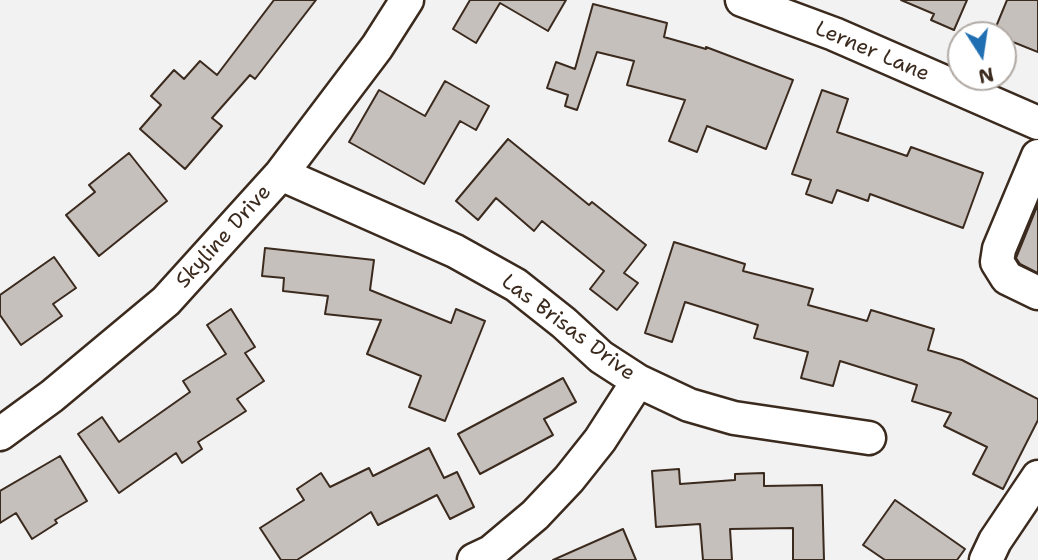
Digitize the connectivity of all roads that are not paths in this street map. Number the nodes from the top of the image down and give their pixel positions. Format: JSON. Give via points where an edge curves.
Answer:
{"nodes":[{"id":1,"x":407,"y":0,"type":"edge"},
{"id":2,"x":742,"y":0,"type":"edge"},
{"id":3,"x":1038,"y":123,"type":"edge"},
{"id":4,"x":1038,"y":156,"type":"edge"},
{"id":5,"x":281,"y":174,"type":"junction"},
{"id":6,"x":1038,"y":293,"type":"edge"},
{"id":7,"x":638,"y":381,"type":"junction"},
{"id":8,"x":0,"y":434,"type":"edge"},
{"id":9,"x":869,"y":439,"type":"dead end"},
{"id":10,"x":1038,"y":477,"type":"edge"},
{"id":11,"x":474,"y":560,"type":"edge"},
{"id":12,"x":986,"y":560,"type":"edge"}],
"edges":[{"from":1,"to":5,"type":"street","name":"Skyline Drive"},
{"from":2,"to":3,"type":"street","name":"Lerner Lane","via":[[834,34]]},
{"from":4,"to":6,"type":"street","via":[[997,262],[1007,278]]},
{"from":5,"to":7,"type":"street","name":"Las Brisas Drive","via":[[455,251],[516,285],[601,357]]},
{"from":5,"to":8,"type":"street","name":"Skyline Drive","via":[[166,301]]},
{"from":7,"to":9,"type":"street","name":"Las Brisas Drive","via":[[689,405],[734,418]]},
{"from":7,"to":11,"type":"street","via":[[569,479],[535,515],[491,552]]},
{"from":10,"to":12,"type":"street"}]}
